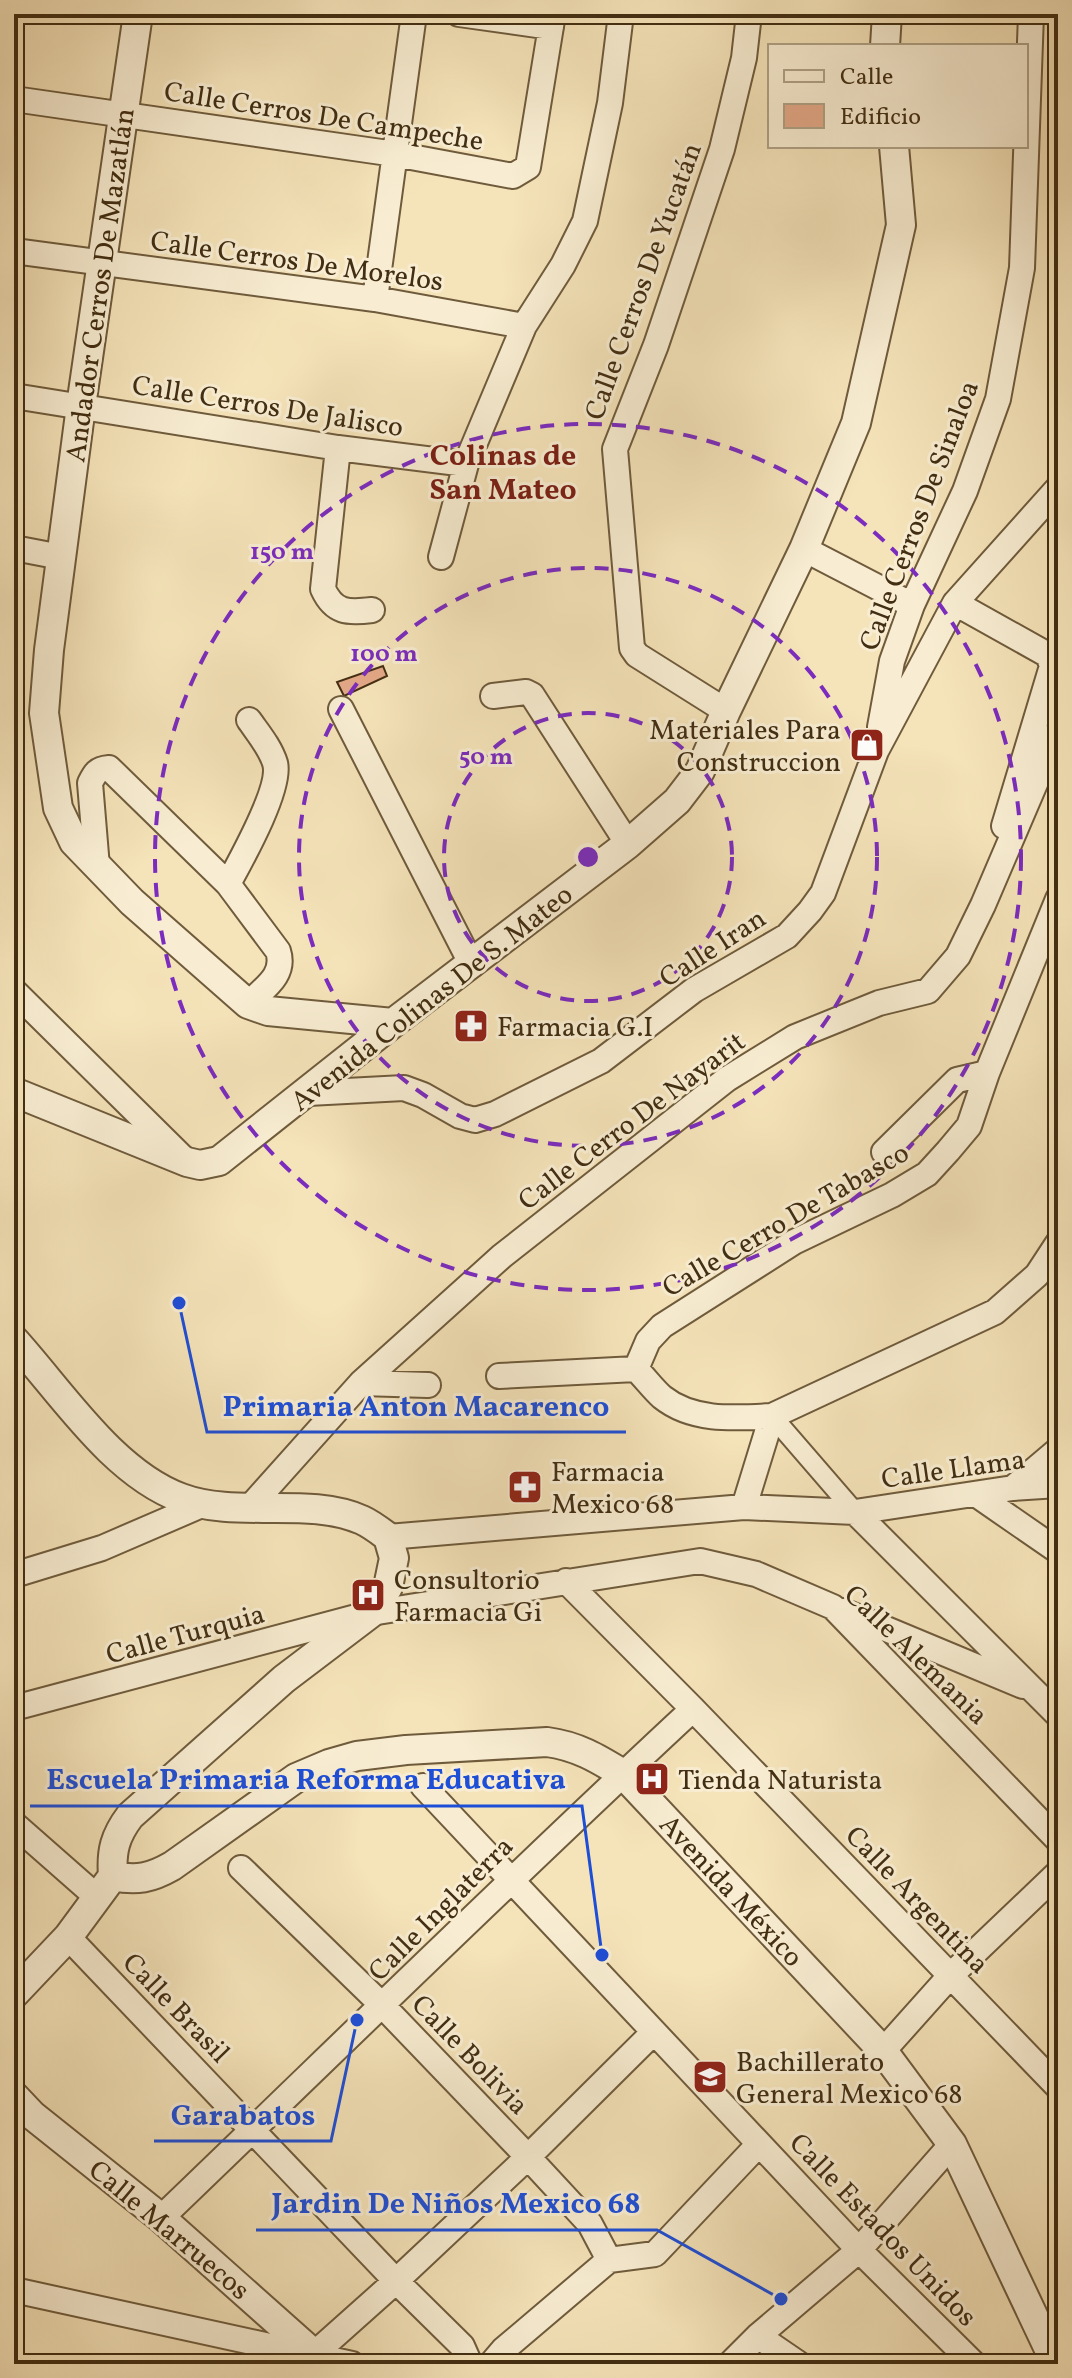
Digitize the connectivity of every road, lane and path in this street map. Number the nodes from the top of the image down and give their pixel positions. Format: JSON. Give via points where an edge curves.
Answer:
{"nodes":[{"id":1,"x":138,"y":14,"type":"edge"},
{"id":2,"x":414,"y":14,"type":"edge"},
{"id":3,"x":459,"y":14,"type":"edge"},
{"id":4,"x":621,"y":14,"type":"edge"},
{"id":5,"x":749,"y":14,"type":"edge"},
{"id":6,"x":887,"y":14,"type":"edge"},
{"id":7,"x":1031,"y":14,"type":"edge"},
{"id":8,"x":552,"y":20,"type":"edge"},
{"id":9,"x":885,"y":44,"type":"edge"},
{"id":10,"x":14,"y":99,"type":"edge"},
{"id":11,"x":1028,"y":99,"type":"edge"},
{"id":12,"x":124,"y":114,"type":"junction"},
{"id":13,"x":894,"y":148,"type":"edge"},
{"id":14,"x":1026,"y":148,"type":"edge"},
{"id":15,"x":395,"y":154,"type":"junction"},
{"id":16,"x":14,"y":251,"type":"edge"},
{"id":17,"x":103,"y":261,"type":"junction"},
{"id":18,"x":375,"y":299,"type":"junction"},
{"id":19,"x":524,"y":326,"type":"junction"},
{"id":20,"x":14,"y":396,"type":"edge"},
{"id":21,"x":81,"y":406,"type":"junction"},
{"id":22,"x":338,"y":448,"type":"junction"},
{"id":23,"x":466,"y":464,"type":"junction"},
{"id":24,"x":1058,"y":488,"type":"edge"},
{"id":25,"x":14,"y":548,"type":"edge"},
{"id":26,"x":804,"y":549,"type":"junction"},
{"id":27,"x":61,"y":557,"type":"junction"},
{"id":28,"x":441,"y":557,"type":"dead end"},
{"id":29,"x":955,"y":603,"type":"junction"},
{"id":30,"x":912,"y":605,"type":"junction"},
{"id":31,"x":372,"y":610,"type":"dead end"},
{"id":32,"x":493,"y":696,"type":"dead end"},
{"id":33,"x":341,"y":709,"type":"dead end"},
{"id":34,"x":726,"y":711,"type":"junction"},
{"id":35,"x":249,"y":720,"type":"dead end"},
{"id":36,"x":1058,"y":730,"type":"edge"},
{"id":37,"x":876,"y":751,"type":"junction"},
{"id":38,"x":628,"y":844,"type":"junction"},
{"id":39,"x":1002,"y":861,"type":"junction"},
{"id":40,"x":97,"y":867,"type":"junction"},
{"id":41,"x":228,"y":884,"type":"junction"},
{"id":42,"x":1058,"y":899,"type":"edge"},
{"id":43,"x":472,"y":965,"type":"junction"},
{"id":44,"x":14,"y":991,"type":"edge"},
{"id":45,"x":248,"y":1004,"type":"junction"},
{"id":46,"x":393,"y":1023,"type":"junction"},
{"id":47,"x":987,"y":1073,"type":"junction"},
{"id":48,"x":14,"y":1092,"type":"edge"},
{"id":49,"x":308,"y":1093,"type":"junction"},
{"id":50,"x":884,"y":1152,"type":"dead end"},
{"id":51,"x":187,"y":1162,"type":"junction"},
{"id":52,"x":1058,"y":1243,"type":"edge"},
{"id":53,"x":14,"y":1340,"type":"edge"},
{"id":54,"x":636,"y":1369,"type":"junction"},
{"id":55,"x":499,"y":1376,"type":"dead end"},
{"id":56,"x":361,"y":1383,"type":"junction"},
{"id":57,"x":428,"y":1385,"type":"dead end"},
{"id":58,"x":772,"y":1416,"type":"junction"},
{"id":59,"x":1058,"y":1450,"type":"edge"},
{"id":60,"x":1058,"y":1485,"type":"edge"},
{"id":61,"x":1013,"y":1488,"type":"junction"},
{"id":62,"x":977,"y":1495,"type":"junction"},
{"id":63,"x":204,"y":1504,"type":"junction"},
{"id":64,"x":250,"y":1507,"type":"junction"},
{"id":65,"x":744,"y":1507,"type":"junction"},
{"id":66,"x":855,"y":1512,"type":"junction"},
{"id":67,"x":388,"y":1537,"type":"junction"},
{"id":68,"x":1058,"y":1551,"type":"edge"},
{"id":69,"x":14,"y":1575,"type":"edge"},
{"id":70,"x":566,"y":1581,"type":"junction"},
{"id":71,"x":833,"y":1607,"type":"junction"},
{"id":72,"x":371,"y":1613,"type":"junction"},
{"id":73,"x":1034,"y":1691,"type":"junction"},
{"id":74,"x":14,"y":1708,"type":"edge"},
{"id":75,"x":693,"y":1709,"type":"junction"},
{"id":76,"x":1058,"y":1715,"type":"edge"},
{"id":77,"x":623,"y":1774,"type":"junction"},
{"id":78,"x":423,"y":1786,"type":"dead end"},
{"id":79,"x":14,"y":1824,"type":"edge"},
{"id":80,"x":1058,"y":1840,"type":"edge"},
{"id":81,"x":241,"y":1868,"type":"dead end"},
{"id":82,"x":1058,"y":1873,"type":"edge"},
{"id":83,"x":510,"y":1879,"type":"junction"},
{"id":84,"x":105,"y":1887,"type":"junction"},
{"id":85,"x":68,"y":1937,"type":"junction"},
{"id":86,"x":950,"y":1976,"type":"junction"},
{"id":87,"x":14,"y":1994,"type":"edge"},
{"id":88,"x":383,"y":2006,"type":"junction"},
{"id":89,"x":653,"y":2033,"type":"junction"},
{"id":90,"x":883,"y":2051,"type":"junction"},
{"id":91,"x":1058,"y":2087,"type":"edge"},
{"id":92,"x":14,"y":2096,"type":"edge"},
{"id":93,"x":253,"y":2130,"type":"junction"},
{"id":94,"x":759,"y":2144,"type":"junction"},
{"id":95,"x":952,"y":2144,"type":"junction"},
{"id":96,"x":528,"y":2157,"type":"junction"},
{"id":97,"x":161,"y":2218,"type":"junction"},
{"id":98,"x":859,"y":2250,"type":"junction"},
{"id":99,"x":609,"y":2260,"type":"junction"},
{"id":100,"x":396,"y":2281,"type":"junction"},
{"id":101,"x":14,"y":2290,"type":"edge"},
{"id":102,"x":758,"y":2336,"type":"junction"},
{"id":103,"x":314,"y":2361,"type":"edge"},
{"id":104,"x":964,"y":2361,"type":"edge"},
{"id":105,"x":352,"y":2364,"type":"edge"},
{"id":106,"x":470,"y":2364,"type":"edge"},
{"id":107,"x":491,"y":2364,"type":"edge"},
{"id":108,"x":730,"y":2364,"type":"edge"},
{"id":109,"x":799,"y":2364,"type":"edge"},
{"id":110,"x":1056,"y":2364,"type":"edge"}],
"edges":[{"from":1,"to":12,"type":"street","name":"Andador Cerros De Mazatlán"},
{"from":2,"to":15,"type":"street"},
{"from":3,"to":8,"type":"street"},
{"from":4,"to":19,"type":"street","via":[[610,103],[585,221]]},
{"from":5,"to":34,"type":"street","name":"Calle Cerros De Yucatán","via":[[722,149],[615,449],[614,467],[632,648]]},
{"from":6,"to":9,"type":"street"},
{"from":7,"to":11,"type":"street","name":"Calle Cerros De Sinaloa"},
{"from":8,"to":15,"type":"street","name":"Calle Cerros De Campeche","via":[[528,167],[513,176]]},
{"from":10,"to":12,"type":"street","name":"Calle Cerros De Campeche"},
{"from":12,"to":15,"type":"street","name":"Calle Cerros De Campeche"},
{"from":12,"to":17,"type":"street","name":"Andador Cerros De Mazatlán"},
{"from":13,"to":26,"type":"street","name":"Avenida Colinas De S. Mateo","via":[[901,225],[876,340],[856,423]]},
{"from":14,"to":30,"type":"street","name":"Calle Cerros De Sinaloa","via":[[1022,268],[998,399],[965,491]]},
{"from":15,"to":18,"type":"street"},
{"from":16,"to":17,"type":"street","name":"Calle Cerros De Morelos"},
{"from":17,"to":18,"type":"street","name":"Calle Cerros De Morelos"},
{"from":17,"to":21,"type":"street","name":"Andador Cerros De Mazatlán"},
{"from":18,"to":19,"type":"street","name":"Calle Cerros De Morelos"},
{"from":19,"to":23,"type":"street"},
{"from":20,"to":21,"type":"street","name":"Calle Cerros De Jalisco"},
{"from":21,"to":22,"type":"street","name":"Calle Cerros De Jalisco"},
{"from":21,"to":27,"type":"street","name":"Andador Cerros De Mazatlán"},
{"from":22,"to":23,"type":"street","name":"Calle Cerros De Jalisco"},
{"from":22,"to":31,"type":"street","via":[[323,589],[329,603],[349,612]]},
{"from":23,"to":28,"type":"street"},
{"from":24,"to":29,"type":"street"},
{"from":25,"to":27,"type":"street"},
{"from":26,"to":30,"type":"street"},
{"from":26,"to":34,"type":"street","name":"Avenida Colinas De S. Mateo"},
{"from":27,"to":40,"type":"street","name":"Andador Cerros De Mazatlán","via":[[44,713],[58,808],[74,842]]},
{"from":29,"to":37,"type":"street"},
{"from":29,"to":39,"type":"street","via":[[1048,655],[1052,666],[1004,820]]},
{"from":30,"to":37,"type":"street","name":"Calle Cerros De Sinaloa","via":[[892,661]]},
{"from":32,"to":38,"type":"street","via":[[532,695]]},
{"from":33,"to":43,"type":"street"},
{"from":34,"to":38,"type":"street","name":"Avenida Colinas De S. Mateo","via":[[700,771],[677,801]]},
{"from":35,"to":41,"type":"street","via":[[276,765],[263,818]]},
{"from":36,"to":39,"type":"street","name":"Calle Cerro De Nayarit"},
{"from":37,"to":49,"type":"street","name":"Calle Iran","via":[[823,893],[810,911],[787,936],[694,990],[601,1061],[475,1120],[404,1088]]},
{"from":38,"to":43,"type":"street","name":"Avenida Colinas De S. Mateo"},
{"from":39,"to":56,"type":"street","name":"Calle Cerro De Nayarit","via":[[958,956],[928,991],[879,1003],[795,1037],[727,1079],[502,1256]]},
{"from":40,"to":41,"type":"street","via":[[90,783],[94,773],[109,768]]},
{"from":40,"to":45,"type":"street"},
{"from":41,"to":45,"type":"street","via":[[281,961],[278,974]]},
{"from":42,"to":47,"type":"street","name":"Calle Cerro De Tabasco"},
{"from":43,"to":46,"type":"street","name":"Avenida Colinas De S. Mateo"},
{"from":44,"to":51,"type":"street"},
{"from":45,"to":46,"type":"street","via":[[268,1011]]},
{"from":46,"to":49,"type":"street","name":"Avenida Colinas De S. Mateo"},
{"from":47,"to":50,"type":"street","via":[[957,1080]]},
{"from":47,"to":54,"type":"street","name":"Calle Cerro De Tabasco","via":[[969,1126],[927,1174],[794,1242],[673,1319],[648,1341]]},
{"from":48,"to":51,"type":"street"},
{"from":49,"to":51,"type":"street","name":"Avenida Colinas De S. Mateo","via":[[219,1161]]},
{"from":52,"to":58,"type":"street","via":[[1037,1275],[995,1312]]},
{"from":53,"to":63,"type":"street","via":[[114,1454],[156,1486]]},
{"from":54,"to":55,"type":"street"},
{"from":54,"to":58,"type":"street","via":[[664,1399],[693,1413]]},
{"from":56,"to":57,"type":"street"},
{"from":56,"to":64,"type":"street"},
{"from":58,"to":65,"type":"street"},
{"from":58,"to":66,"type":"street"},
{"from":59,"to":61,"type":"street"},
{"from":60,"to":61,"type":"street","name":"Calle Llama"},
{"from":61,"to":62,"type":"street","name":"Calle Llama"},
{"from":62,"to":66,"type":"street","name":"Calle Llama"},
{"from":62,"to":68,"type":"street"},
{"from":63,"to":64,"type":"street"},
{"from":63,"to":69,"type":"street","via":[[102,1548]]},
{"from":64,"to":67,"type":"street","via":[[337,1512],[363,1520]]},
{"from":65,"to":66,"type":"street"},
{"from":65,"to":67,"type":"street"},
{"from":66,"to":73,"type":"street"},
{"from":67,"to":72,"type":"street","via":[[394,1558],[388,1587]]},
{"from":70,"to":71,"type":"street","name":"Calle Alemania","via":[[700,1561],[756,1574]]},
{"from":70,"to":72,"type":"street","name":"Calle Alemania"},
{"from":70,"to":75,"type":"street","name":"Calle Argentina"},
{"from":71,"to":73,"type":"street"},
{"from":71,"to":80,"type":"street","name":"Calle Alemania"},
{"from":72,"to":74,"type":"street","name":"Calle Turquia"},
{"from":72,"to":84,"type":"street","via":[[284,1679],[130,1816],[114,1842]]},
{"from":73,"to":76,"type":"street"},
{"from":75,"to":77,"type":"street","name":"Calle Inglaterra"},
{"from":75,"to":86,"type":"street","name":"Calle Argentina"},
{"from":77,"to":83,"type":"street","name":"Calle Inglaterra"},
{"from":77,"to":84,"type":"street","name":"Avenida México","via":[[589,1752],[547,1742],[357,1756],[296,1778],[152,1877]]},
{"from":77,"to":90,"type":"street","name":"Avenida México"},
{"from":78,"to":83,"type":"street","name":"Calle Estados Unidos"},
{"from":79,"to":84,"type":"street"},
{"from":81,"to":88,"type":"street","name":"Calle Bolivia"},
{"from":82,"to":86,"type":"street"},
{"from":83,"to":88,"type":"street","name":"Calle Inglaterra"},
{"from":83,"to":89,"type":"street","name":"Calle Estados Unidos"},
{"from":84,"to":85,"type":"street"},
{"from":85,"to":87,"type":"street"},
{"from":85,"to":93,"type":"street","name":"Calle Brasil"},
{"from":86,"to":90,"type":"street"},
{"from":86,"to":91,"type":"street","name":"Calle Argentina"},
{"from":88,"to":93,"type":"street","name":"Calle Inglaterra"},
{"from":88,"to":96,"type":"street","name":"Calle Bolivia"},
{"from":89,"to":94,"type":"street","name":"Calle Estados Unidos"},
{"from":89,"to":96,"type":"street"},
{"from":90,"to":95,"type":"street","name":"Avenida México"},
{"from":92,"to":97,"type":"street","name":"Calle Marruecos"},
{"from":93,"to":97,"type":"street","name":"Calle Inglaterra"},
{"from":93,"to":100,"type":"street","name":"Calle Brasil"},
{"from":94,"to":98,"type":"street","name":"Calle Estados Unidos"},
{"from":94,"to":99,"type":"street","via":[[655,2254]]},
{"from":95,"to":98,"type":"street"},
{"from":95,"to":110,"type":"street","name":"Avenida México"},
{"from":96,"to":99,"type":"street","name":"Calle Bolivia","via":[[590,2224]]},
{"from":96,"to":100,"type":"street"},
{"from":97,"to":103,"type":"street","name":"Calle Marruecos"},
{"from":98,"to":102,"type":"street"},
{"from":98,"to":104,"type":"street","name":"Calle Estados Unidos"},
{"from":99,"to":107,"type":"street"},
{"from":100,"to":103,"type":"street"},
{"from":100,"to":106,"type":"street","name":"Calle Brasil","via":[[462,2346]]},
{"from":101,"to":103,"type":"street"},
{"from":102,"to":108,"type":"street"},
{"from":102,"to":109,"type":"street"},
{"from":103,"to":105,"type":"street"}]}
